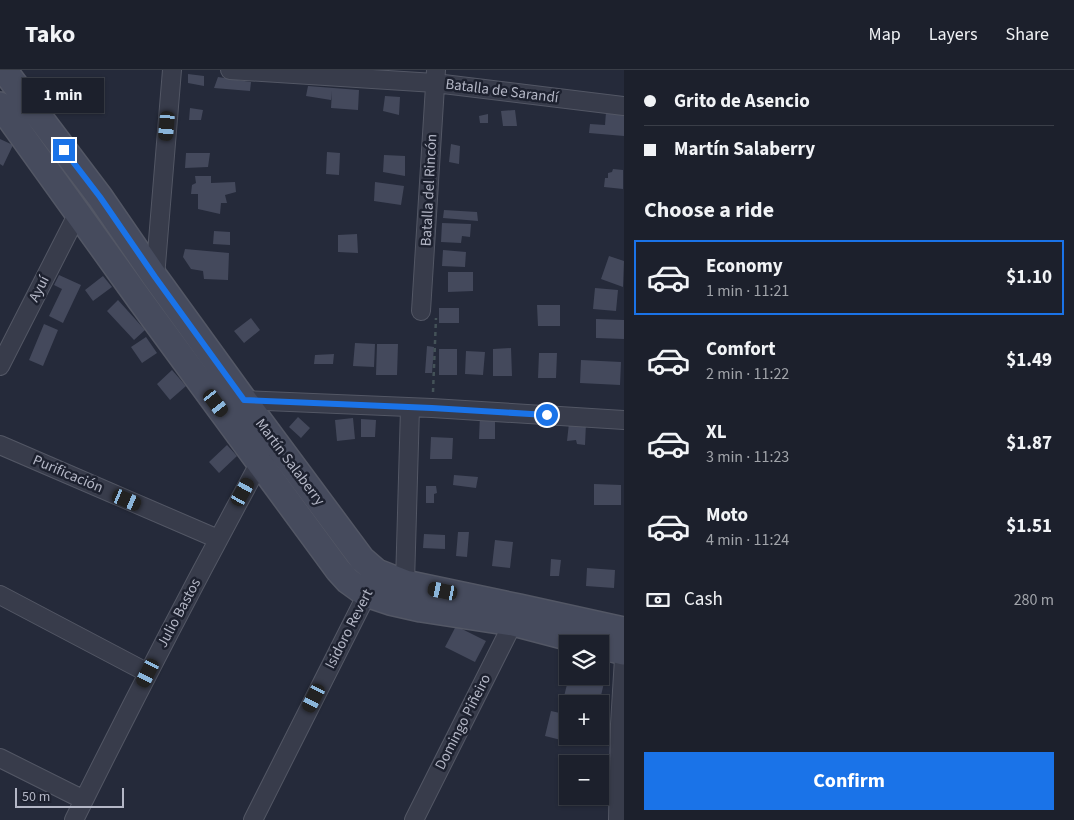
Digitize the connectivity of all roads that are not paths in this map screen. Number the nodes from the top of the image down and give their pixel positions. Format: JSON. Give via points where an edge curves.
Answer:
{"nodes":[{"id":1,"x":4,"y":70,"type":"edge"},
{"id":2,"x":172,"y":70,"type":"edge"},
{"id":3,"x":230,"y":70,"type":"edge"},
{"id":4,"x":436,"y":76,"type":"edge"},
{"id":5,"x":0,"y":105,"type":"edge"},
{"id":6,"x":624,"y":106,"type":"edge"},
{"id":7,"x":78,"y":213,"type":"junction"},
{"id":8,"x":155,"y":277,"type":"junction"},
{"id":9,"x":421,"y":311,"type":"road end"},
{"id":10,"x":0,"y":364,"type":"edge"},
{"id":11,"x":244,"y":400,"type":"junction"},
{"id":12,"x":410,"y":408,"type":"junction"},
{"id":13,"x":624,"y":420,"type":"edge"},
{"id":14,"x":0,"y":445,"type":"edge"},
{"id":15,"x":260,"y":462,"type":"junction"},
{"id":16,"x":320,"y":502,"type":"junction"},
{"id":17,"x":218,"y":538,"type":"junction"},
{"id":18,"x":372,"y":583,"type":"junction"},
{"id":19,"x":405,"y":583,"type":"junction"},
{"id":20,"x":0,"y":596,"type":"edge"},
{"id":21,"x":513,"y":623,"type":"junction"},
{"id":22,"x":624,"y":630,"type":"edge"},
{"id":23,"x":559,"y":635,"type":"edge"},
{"id":24,"x":609,"y":648,"type":"edge"},
{"id":25,"x":624,"y":652,"type":"edge"},
{"id":26,"x":624,"y":658,"type":"edge"},
{"id":27,"x":148,"y":673,"type":"junction"},
{"id":28,"x":0,"y":758,"type":"edge"},
{"id":29,"x":84,"y":800,"type":"junction"},
{"id":30,"x":74,"y":820,"type":"edge"},
{"id":31,"x":253,"y":820,"type":"edge"},
{"id":32,"x":414,"y":820,"type":"edge"},
{"id":33,"x":618,"y":820,"type":"edge"}],
"edges":[{"from":1,"to":8,"type":"street","name":"Martín Salaberry","via":[[100,197]]},
{"from":2,"to":8,"type":"street"},
{"from":3,"to":4,"type":"street","name":"Batalla de Sarandí"},
{"from":4,"to":6,"type":"street","name":"Batalla de Sarandí"},
{"from":4,"to":9,"type":"street","name":"Batalla del Rincón"},
{"from":5,"to":7,"type":"street","name":"Martín Salaberry"},
{"from":7,"to":10,"type":"street","name":"Ayuí"},
{"from":7,"to":15,"type":"street","name":"Martín Salaberry"},
{"from":8,"to":11,"type":"street","name":"Martín Salaberry"},
{"from":11,"to":12,"type":"street"},
{"from":11,"to":16,"type":"street","name":"Martín Salaberry"},
{"from":12,"to":13,"type":"street"},
{"from":12,"to":19,"type":"street"},
{"from":14,"to":17,"type":"street","name":"Purificación"},
{"from":15,"to":16,"type":"street","via":[[272,453],[302,488]]},
{"from":15,"to":17,"type":"street","name":"Julio Bastos"},
{"from":15,"to":18,"type":"street","name":"Martín Salaberry","via":[[348,581]]},
{"from":16,"to":18,"type":"street","name":"Martín Salaberry","via":[[362,559]]},
{"from":17,"to":27,"type":"street","name":"Julio Bastos"},
{"from":18,"to":19,"type":"street","name":"Martín Salaberry"},
{"from":18,"to":21,"type":"street","name":"Martín Salaberry","via":[[390,602]]},
{"from":18,"to":31,"type":"street","name":"Isidoro Revert"},
{"from":19,"to":22,"type":"street","name":"Martín Salaberry"},
{"from":20,"to":27,"type":"street"},
{"from":21,"to":23,"type":"street","name":"Martín Salaberry"},
{"from":21,"to":32,"type":"street","name":"Domingo Piñeiro"},
{"from":24,"to":25,"type":"street"},
{"from":26,"to":33,"type":"street"},
{"from":27,"to":29,"type":"street","name":"Julio Bastos"},
{"from":28,"to":29,"type":"street"},
{"from":29,"to":30,"type":"street","name":"Julio Bastos"}]}
